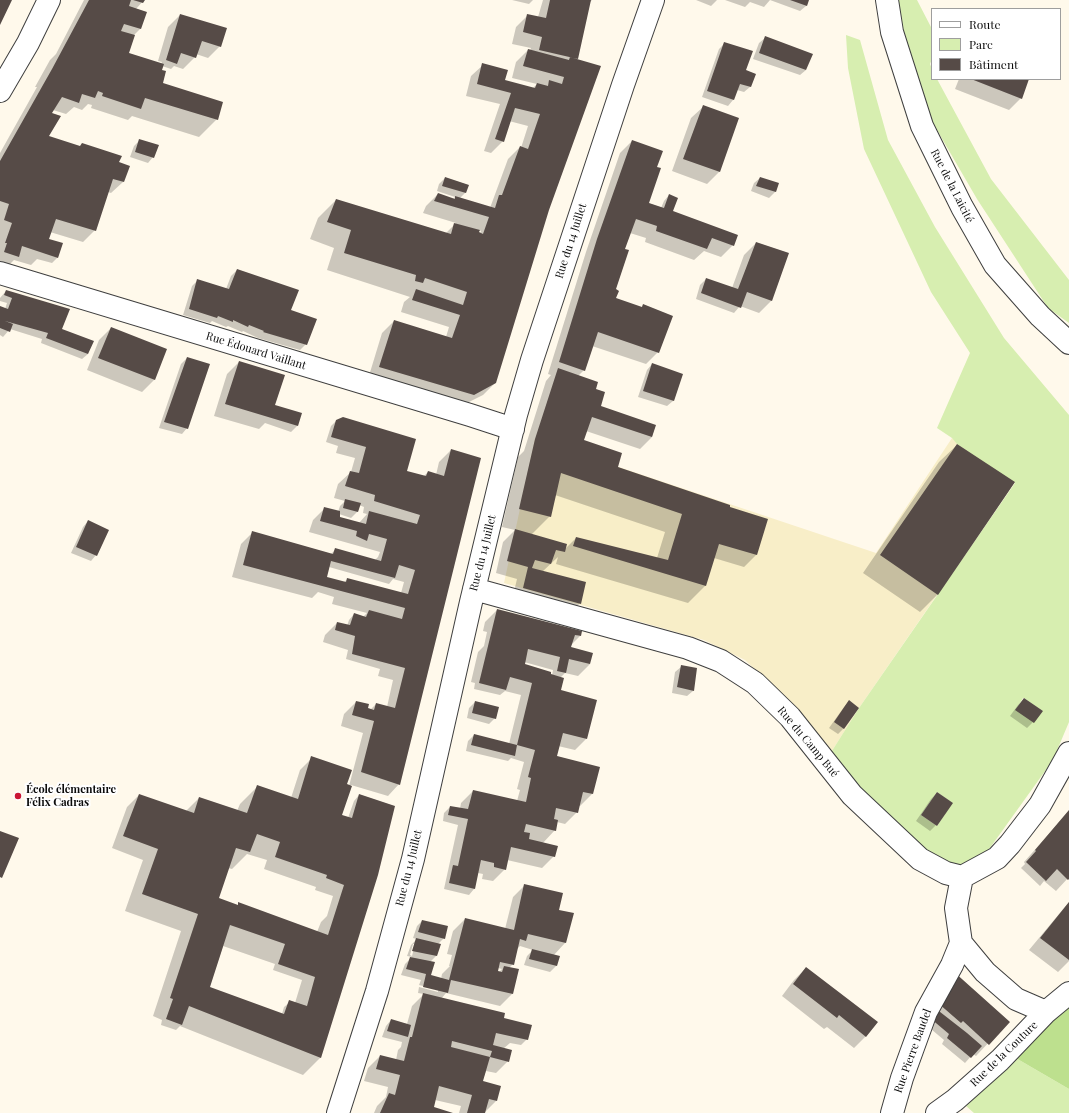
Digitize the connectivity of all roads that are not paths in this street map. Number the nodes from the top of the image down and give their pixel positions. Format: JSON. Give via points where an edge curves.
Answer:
{"nodes":[{"id":1,"x":49,"y":0,"type":"edge"},
{"id":2,"x":653,"y":0,"type":"edge"},
{"id":3,"x":887,"y":0,"type":"edge"},
{"id":4,"x":0,"y":92,"type":"edge"},
{"id":5,"x":0,"y":273,"type":"edge"},
{"id":6,"x":1069,"y":343,"type":"edge"},
{"id":7,"x":513,"y":429,"type":"junction"},
{"id":8,"x":474,"y":589,"type":"junction"},
{"id":9,"x":1069,"y":753,"type":"edge"},
{"id":10,"x":962,"y":877,"type":"junction"},
{"id":11,"x":961,"y":943,"type":"junction"},
{"id":12,"x":1069,"y":993,"type":"edge"},
{"id":13,"x":1046,"y":1012,"type":"junction"},
{"id":14,"x":338,"y":1113,"type":"edge"},
{"id":15,"x":892,"y":1113,"type":"edge"},
{"id":16,"x":937,"y":1113,"type":"edge"}],
"edges":[{"from":1,"to":4,"type":"street"},
{"from":2,"to":7,"type":"street","name":"Rue du 14 Juillet","via":[[532,360]]},
{"from":3,"to":6,"type":"street","name":"Rue de la Laicité","via":[[892,32],[922,126],[962,207],[995,265],[1040,316]]},
{"from":5,"to":7,"type":"street","name":"Rue Édouard Vaillant"},
{"from":7,"to":8,"type":"street","name":"Rue du 14 Juillet"},
{"from":8,"to":10,"type":"street","name":"Rue du Camp Bué","via":[[688,648],[721,662],[755,683],[790,717],[852,795],[920,859],[946,873]]},
{"from":8,"to":14,"type":"street","name":"Rue du 14 Juillet","via":[[413,859],[377,991]]},
{"from":9,"to":10,"type":"street","via":[[1040,805],[1010,844],[997,858]]},
{"from":10,"to":11,"type":"street","via":[[956,908]]},
{"from":11,"to":13,"type":"street","via":[[984,972],[1016,999]]},
{"from":11,"to":15,"type":"street","name":"Rue Pierre Baudel","via":[[926,1012]]},
{"from":12,"to":13,"type":"street","name":"Rue de la Couture"},
{"from":13,"to":16,"type":"street","name":"Rue de la Couture","via":[[1000,1060]]}]}
